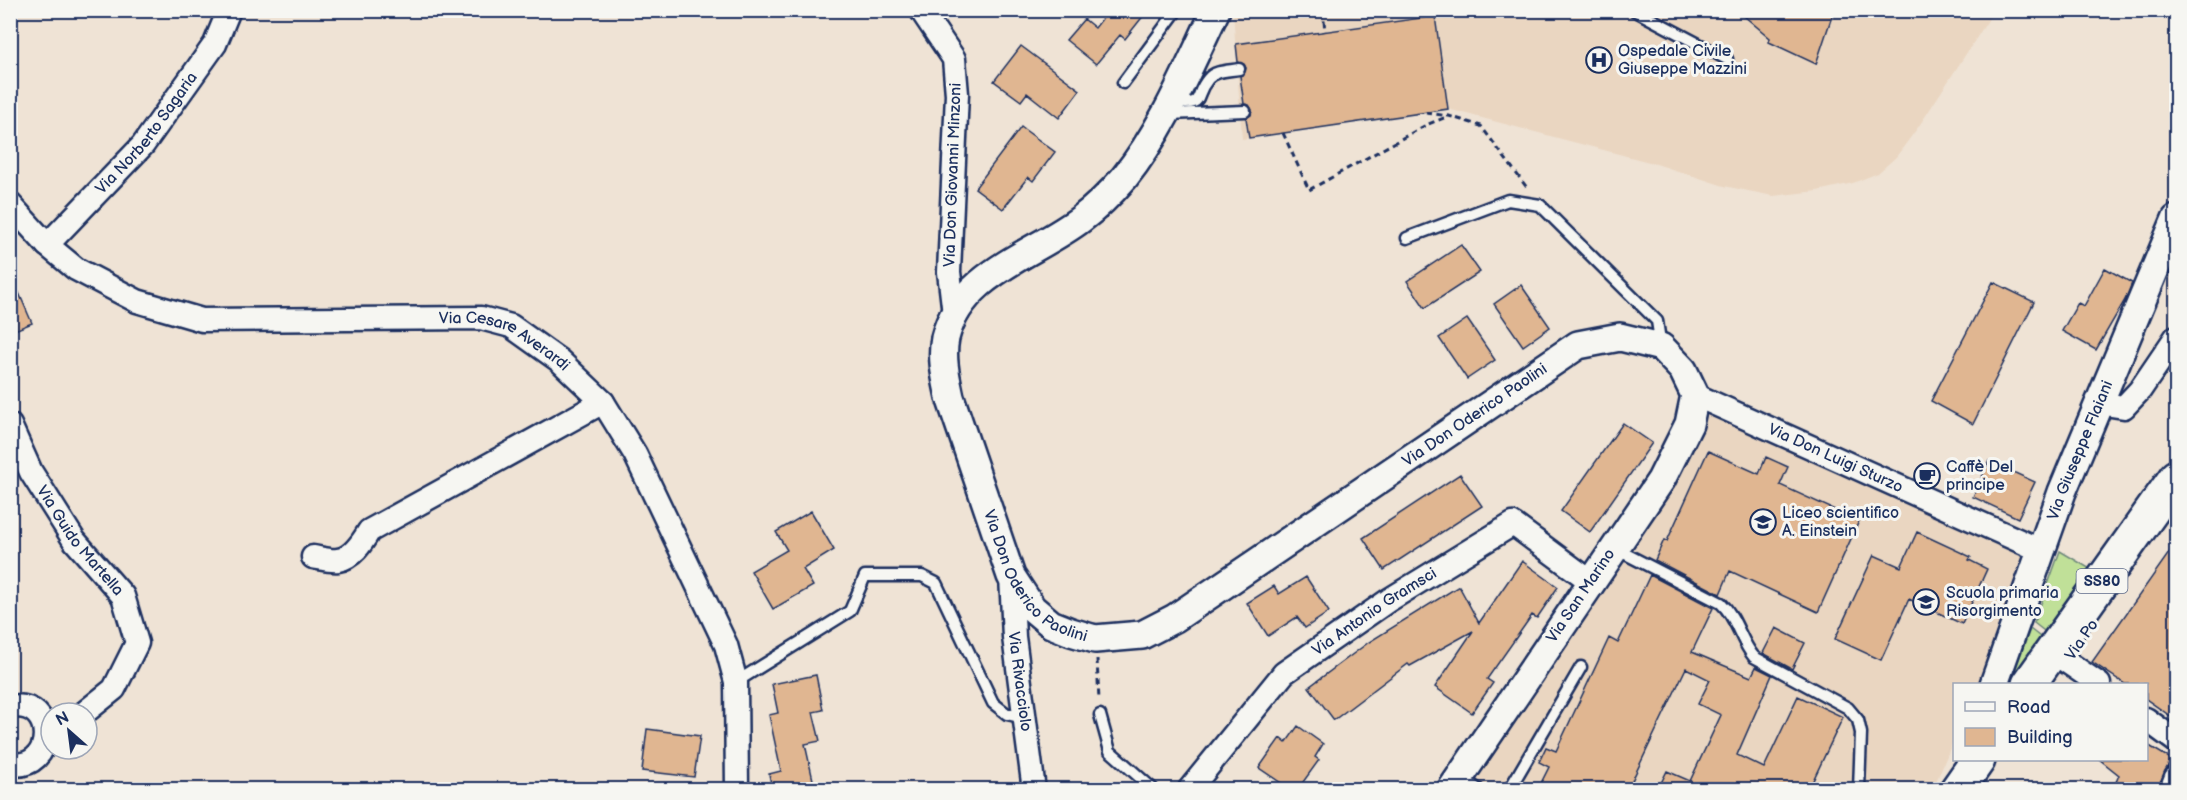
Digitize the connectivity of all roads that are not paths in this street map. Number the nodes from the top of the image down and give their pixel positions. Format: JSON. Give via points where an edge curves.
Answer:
{"nodes":[{"id":1,"x":229,"y":10,"type":"edge"},
{"id":2,"x":921,"y":10,"type":"edge"},
{"id":3,"x":1177,"y":10,"type":"edge"},
{"id":4,"x":1634,"y":10,"type":"edge"},
{"id":5,"x":1215,"y":11,"type":"edge"},
{"id":6,"x":1727,"y":59,"type":"dead end"},
{"id":7,"x":1239,"y":69,"type":"dead end"},
{"id":8,"x":1123,"y":83,"type":"dead end"},
{"id":9,"x":1169,"y":108,"type":"junction"},
{"id":10,"x":1245,"y":111,"type":"dead end"},
{"id":11,"x":10,"y":204,"type":"edge"},
{"id":12,"x":2176,"y":219,"type":"edge"},
{"id":13,"x":1407,"y":238,"type":"dead end"},
{"id":14,"x":47,"y":245,"type":"junction"},
{"id":15,"x":954,"y":314,"type":"junction"},
{"id":16,"x":2176,"y":337,"type":"edge"},
{"id":17,"x":1661,"y":347,"type":"junction"},
{"id":18,"x":1695,"y":395,"type":"junction"},
{"id":19,"x":603,"y":402,"type":"junction"},
{"id":20,"x":2098,"y":403,"type":"junction"},
{"id":21,"x":10,"y":425,"type":"edge"},
{"id":22,"x":2176,"y":477,"type":"edge"},
{"id":23,"x":2176,"y":508,"type":"edge"},
{"id":24,"x":1614,"y":548,"type":"junction"},
{"id":25,"x":2042,"y":551,"type":"junction"},
{"id":26,"x":313,"y":557,"type":"dead end"},
{"id":27,"x":1011,"y":576,"type":"junction"},
{"id":28,"x":1590,"y":581,"type":"junction"},
{"id":29,"x":1581,"y":667,"type":"dead end"},
{"id":30,"x":2059,"y":673,"type":"edge"},
{"id":31,"x":736,"y":682,"type":"junction"},
{"id":32,"x":1994,"y":683,"type":"edge"},
{"id":33,"x":2030,"y":683,"type":"edge"},
{"id":34,"x":2094,"y":683,"type":"edge"},
{"id":35,"x":99,"y":701,"type":"edge"},
{"id":36,"x":10,"y":706,"type":"edge"},
{"id":37,"x":1100,"y":714,"type":"road end"},
{"id":38,"x":39,"y":716,"type":"edge"},
{"id":39,"x":1024,"y":718,"type":"junction"},
{"id":40,"x":2148,"y":720,"type":"edge"},
{"id":41,"x":2176,"y":741,"type":"edge"},
{"id":42,"x":39,"y":754,"type":"edge"},
{"id":43,"x":1963,"y":761,"type":"edge"},
{"id":44,"x":1978,"y":761,"type":"edge"},
{"id":45,"x":1980,"y":761,"type":"edge"},
{"id":46,"x":1999,"y":761,"type":"edge"},
{"id":47,"x":10,"y":764,"type":"edge"},
{"id":48,"x":2176,"y":777,"type":"edge"},
{"id":49,"x":1464,"y":785,"type":"edge"},
{"id":50,"x":737,"y":789,"type":"edge"},
{"id":51,"x":1034,"y":789,"type":"edge"},
{"id":52,"x":1154,"y":789,"type":"edge"},
{"id":53,"x":1189,"y":789,"type":"edge"},
{"id":54,"x":1509,"y":789,"type":"edge"},
{"id":55,"x":1859,"y":789,"type":"edge"},
{"id":56,"x":1952,"y":789,"type":"edge"},
{"id":57,"x":1957,"y":789,"type":"edge"},
{"id":58,"x":1970,"y":789,"type":"edge"},
{"id":59,"x":1980,"y":789,"type":"edge"},
{"id":60,"x":2170,"y":789,"type":"edge"}],
"edges":[{"from":1,"to":14,"type":"street","name":"Via Norberto Sagaria","via":[[215,44],[143,144]]},
{"from":2,"to":15,"type":"street","name":"Via Don Giovanni Minzoni","via":[[954,59],[957,94],[950,272]]},
{"from":3,"to":8,"type":"lane"},
{"from":4,"to":6,"type":"lane"},
{"from":5,"to":9,"type":"street","name":"Via Don Oderico Paolini"},
{"from":7,"to":9,"type":"lane","via":[[1217,72],[1208,78],[1197,100]]},
{"from":9,"to":10,"type":"lane"},
{"from":9,"to":15,"type":"street","name":"Via Don Oderico Paolini","via":[[1136,161],[1103,200],[1080,220],[991,274],[973,288]]},
{"from":11,"to":14,"type":"street","name":"Via Cesare Averardi"},
{"from":12,"to":20,"type":"street","name":"Via Giuseppe Flaiani"},
{"from":13,"to":17,"type":"lane","via":[[1508,200],[1540,205],[1657,321]]},
{"from":14,"to":19,"type":"street","name":"Via Cesare Averardi","via":[[76,269],[137,301],[202,320],[481,318],[511,326],[561,361]]},
{"from":15,"to":27,"type":"street","name":"Via Don Oderico Paolini","via":[[945,340],[944,369]]},
{"from":16,"to":20,"type":"street","via":[[2124,407]]},
{"from":17,"to":18,"type":"street","via":[[1683,370]]},
{"from":17,"to":27,"type":"street","name":"Via Don Oderico Paolini","via":[[1620,337],[1578,345],[1175,618],[1142,635],[1095,639],[1051,624],[1032,608]]},
{"from":18,"to":24,"type":"street","name":"Via San Marino","via":[[1689,424],[1661,480]]},
{"from":18,"to":25,"type":"street","name":"Via Don Luigi Sturzo"},
{"from":19,"to":26,"type":"street","via":[[369,531],[352,553],[338,560]]},
{"from":19,"to":31,"type":"street","name":"Via Cesare Averardi","via":[[640,465],[726,645]]},
{"from":20,"to":25,"type":"street","name":"Via Giuseppe Flaiani"},
{"from":21,"to":35,"type":"street","name":"Via Guido Martella","via":[[31,472],[74,540],[123,596],[137,643],[114,689]]},
{"from":22,"to":33,"type":"main road","name":"Via Po","number":"SS80"},
{"from":23,"to":30,"type":"main road","name":"Via Po","number":"SS80"},
{"from":24,"to":28,"type":"street","name":"Via San Marino"},
{"from":24,"to":55,"type":"lane","via":[[1721,603],[1754,657],[1848,708],[1858,720],[1861,733]]},
{"from":25,"to":32,"type":"street","name":"Via Giuseppe Flaiani"},
{"from":27,"to":39,"type":"street","name":"Via Rivacciolo"},
{"from":28,"to":49,"type":"street","name":"Via San Marino"},
{"from":28,"to":53,"type":"street","name":"Via Antonio Gramsci","via":[[1513,524],[1389,600],[1284,673]]},
{"from":29,"to":54,"type":"lane"},
{"from":30,"to":34,"type":"street"},
{"from":31,"to":39,"type":"lane","via":[[850,611],[865,576],[922,576],[936,583],[993,703],[1007,714]]},
{"from":31,"to":50,"type":"street","name":"Via Cesare Averardi"},
{"from":36,"to":38,"type":"street","via":[[23,706]]},
{"from":37,"to":52,"type":"lane","via":[[1110,751]]},
{"from":39,"to":51,"type":"street","name":"Via Rivacciolo"},
{"from":40,"to":41,"type":"street"},
{"from":42,"to":47,"type":"street","via":[[24,764]]},
{"from":43,"to":56,"type":"street"},
{"from":44,"to":57,"type":"main road"},
{"from":45,"to":58,"type":"street","via":[[1980,774]]},
{"from":46,"to":59,"type":"main road"},
{"from":48,"to":60,"type":"street"}]}
